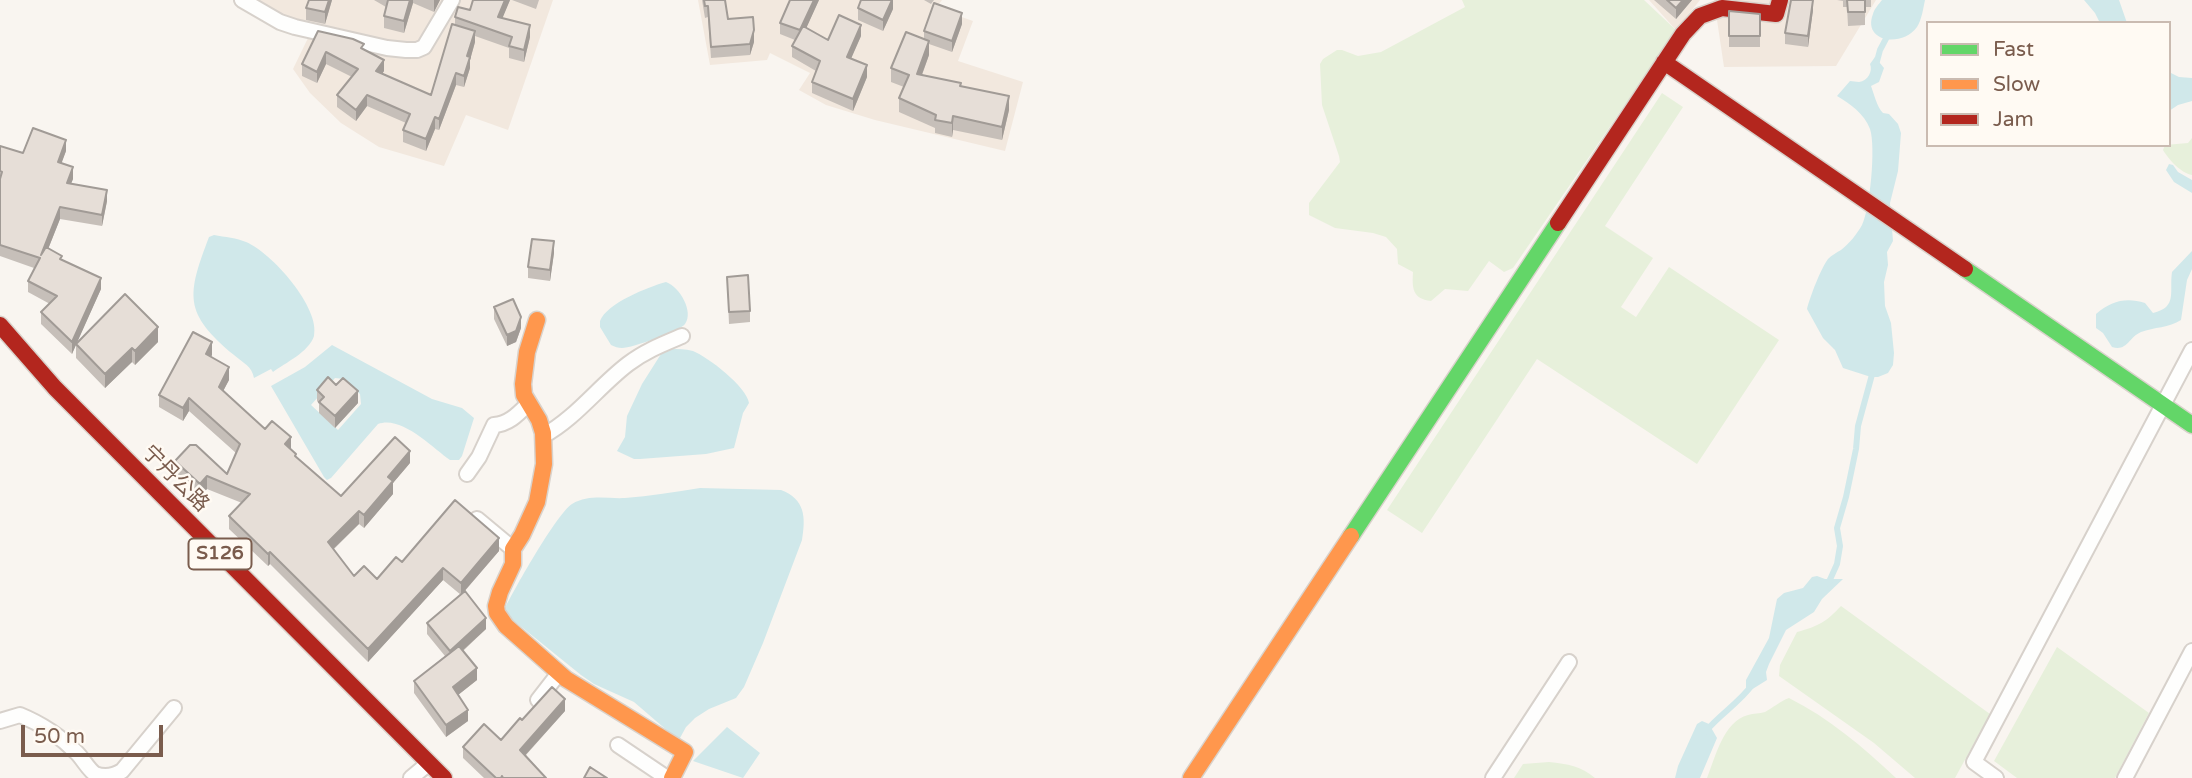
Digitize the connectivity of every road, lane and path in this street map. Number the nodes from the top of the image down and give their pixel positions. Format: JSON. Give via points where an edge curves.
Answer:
{"nodes":[{"id":1,"x":242,"y":0,"type":"edge"},
{"id":2,"x":452,"y":0,"type":"edge"},
{"id":3,"x":1780,"y":0,"type":"edge"},
{"id":4,"x":1664,"y":61,"type":"junction"},
{"id":5,"x":537,"y":320,"type":"dead end"},
{"id":6,"x":0,"y":325,"type":"edge"},
{"id":7,"x":682,"y":336,"type":"dead end"},
{"id":8,"x":2192,"y":350,"type":"edge"},
{"id":9,"x":529,"y":404,"type":"junction"},
{"id":10,"x":2163,"y":405,"type":"junction"},
{"id":11,"x":2192,"y":425,"type":"edge"},
{"id":12,"x":543,"y":436,"type":"junction"},
{"id":13,"x":467,"y":474,"type":"dead end"},
{"id":14,"x":477,"y":519,"type":"edge"},
{"id":15,"x":513,"y":549,"type":"junction"},
{"id":16,"x":2192,"y":651,"type":"edge"},
{"id":17,"x":1569,"y":662,"type":"dead end"},
{"id":18,"x":559,"y":673,"type":"junction"},
{"id":19,"x":538,"y":700,"type":"edge"},
{"id":20,"x":174,"y":708,"type":"dead end"},
{"id":21,"x":0,"y":721,"type":"edge"},
{"id":22,"x":618,"y":745,"type":"dead end"},
{"id":23,"x":429,"y":763,"type":"junction"},
{"id":24,"x":411,"y":778,"type":"edge"},
{"id":25,"x":444,"y":778,"type":"edge"},
{"id":26,"x":663,"y":778,"type":"edge"},
{"id":27,"x":672,"y":778,"type":"edge"},
{"id":28,"x":1191,"y":778,"type":"edge"},
{"id":29,"x":1493,"y":778,"type":"edge"},
{"id":30,"x":1996,"y":778,"type":"edge"},
{"id":31,"x":2124,"y":778,"type":"edge"}],
"edges":[{"from":1,"to":2,"type":"street","via":[[280,22],[387,48],[417,50],[424,47]]},
{"from":3,"to":4,"type":"street","via":[[1776,14],[1722,8],[1700,16]]},
{"from":4,"to":10,"type":"street"},
{"from":4,"to":28,"type":"street"},
{"from":5,"to":9,"type":"street","via":[[523,384]]},
{"from":6,"to":23,"type":"street","name":"宁丹公路","number":"S126","via":[[55,388]]},
{"from":7,"to":12,"type":"street","via":[[629,363]]},
{"from":8,"to":10,"type":"street"},
{"from":9,"to":12,"type":"street"},
{"from":9,"to":13,"type":"street","via":[[504,424],[494,425]]},
{"from":10,"to":11,"type":"street"},
{"from":10,"to":30,"type":"street","via":[[1974,762]]},
{"from":12,"to":15,"type":"street","via":[[544,464],[537,502]]},
{"from":14,"to":15,"type":"street"},
{"from":15,"to":18,"type":"street","via":[[513,564],[497,613]]},
{"from":16,"to":31,"type":"street"},
{"from":17,"to":29,"type":"street"},
{"from":18,"to":19,"type":"street"},
{"from":18,"to":27,"type":"street","via":[[685,752]]},
{"from":20,"to":21,"type":"street","via":[[122,771],[104,777],[94,774],[57,734],[35,721],[20,715]]},
{"from":22,"to":26,"type":"street"},
{"from":23,"to":24,"type":"street"},
{"from":23,"to":25,"type":"street","name":"宁丹公路","number":"S126"}]}
